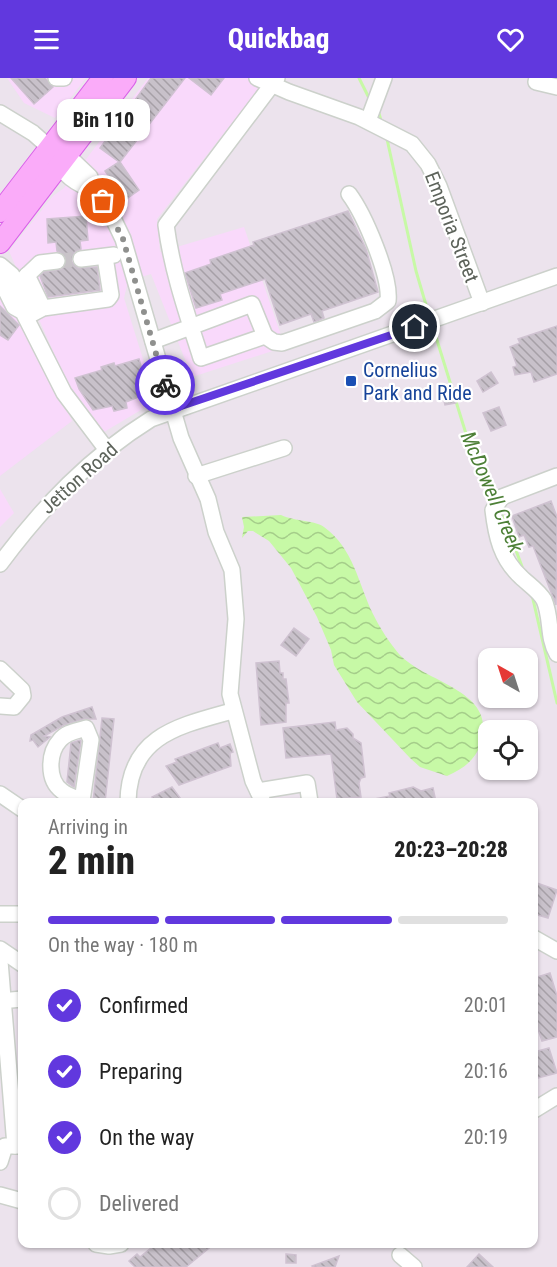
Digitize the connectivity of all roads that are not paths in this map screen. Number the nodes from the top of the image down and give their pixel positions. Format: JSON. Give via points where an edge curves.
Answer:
{"nodes":[{"id":1,"x":56,"y":78,"type":"edge"},
{"id":2,"x":64,"y":78,"type":"edge"},
{"id":3,"x":103,"y":78,"type":"edge"},
{"id":4,"x":126,"y":78,"type":"edge"},
{"id":5,"x":257,"y":78,"type":"edge"},
{"id":6,"x":384,"y":78,"type":"edge"},
{"id":7,"x":537,"y":78,"type":"edge"},
{"id":8,"x":274,"y":81,"type":"edge"},
{"id":9,"x":557,"y":87,"type":"edge"},
{"id":10,"x":0,"y":113,"type":"edge"},
{"id":11,"x":368,"y":121,"type":"junction"},
{"id":12,"x":59,"y":156,"type":"junction"},
{"id":13,"x":349,"y":194,"type":"dead end"},
{"id":14,"x":0,"y":212,"type":"edge"},
{"id":15,"x":0,"y":243,"type":"edge"},
{"id":16,"x":127,"y":252,"type":"junction"},
{"id":17,"x":105,"y":257,"type":"junction"},
{"id":18,"x":81,"y":259,"type":"tunnel mouth"},
{"id":19,"x":57,"y":261,"type":"tunnel mouth"},
{"id":20,"x":0,"y":265,"type":"edge"},
{"id":21,"x":557,"y":276,"type":"edge"},
{"id":22,"x":0,"y":279,"type":"edge"},
{"id":23,"x":22,"y":280,"type":"junction"},
{"id":24,"x":482,"y":303,"type":"junction"},
{"id":25,"x":43,"y":308,"type":"junction"},
{"id":26,"x":25,"y":315,"type":"junction"},
{"id":27,"x":192,"y":327,"type":"junction"},
{"id":28,"x":265,"y":336,"type":"junction"},
{"id":29,"x":153,"y":341,"type":"junction"},
{"id":30,"x":172,"y":409,"type":"junction"},
{"id":31,"x":284,"y":448,"type":"dead end"},
{"id":32,"x":107,"y":450,"type":"junction"},
{"id":33,"x":196,"y":476,"type":"junction"},
{"id":34,"x":557,"y":476,"type":"edge"},
{"id":35,"x":0,"y":564,"type":"edge"},
{"id":36,"x":557,"y":654,"type":"edge"},
{"id":37,"x":0,"y":669,"type":"edge"},
{"id":38,"x":0,"y":706,"type":"edge"},
{"id":39,"x":232,"y":711,"type":"junction"},
{"id":40,"x":260,"y":797,"type":"edge"},
{"id":41,"x":1,"y":798,"type":"edge"},
{"id":42,"x":129,"y":798,"type":"edge"},
{"id":43,"x":309,"y":798,"type":"edge"},
{"id":44,"x":18,"y":807,"type":"edge"},
{"id":45,"x":0,"y":914,"type":"edge"},
{"id":46,"x":18,"y":914,"type":"edge"},
{"id":47,"x":538,"y":940,"type":"edge"},
{"id":48,"x":0,"y":949,"type":"edge"},
{"id":49,"x":557,"y":951,"type":"edge"},
{"id":50,"x":0,"y":961,"type":"edge"},
{"id":51,"x":18,"y":961,"type":"edge"},
{"id":52,"x":18,"y":999,"type":"edge"},
{"id":53,"x":2,"y":1001,"type":"edge"},
{"id":54,"x":557,"y":1096,"type":"edge"},
{"id":55,"x":538,"y":1108,"type":"edge"},
{"id":56,"x":18,"y":1137,"type":"edge"},
{"id":57,"x":18,"y":1146,"type":"edge"},
{"id":58,"x":0,"y":1162,"type":"edge"},
{"id":59,"x":0,"y":1196,"type":"edge"},
{"id":60,"x":18,"y":1200,"type":"edge"},
{"id":61,"x":400,"y":1255,"type":"dead end"},
{"id":62,"x":414,"y":1267,"type":"edge"}],
"edges":[{"from":1,"to":2,"type":"street"},
{"from":3,"to":12,"type":"main road"},
{"from":4,"to":12,"type":"main road"},
{"from":5,"to":8,"type":"street","name":"Emporia Street"},
{"from":6,"to":11,"type":"street"},
{"from":7,"to":9,"type":"street","via":[[536,82]]},
{"from":8,"to":11,"type":"street","name":"Emporia Street"},
{"from":8,"to":27,"type":"street","via":[[166,225],[171,261]]},
{"from":10,"to":12,"type":"street","via":[[33,133]]},
{"from":11,"to":24,"type":"street","name":"Emporia Street","via":[[412,144],[429,164]]},
{"from":12,"to":14,"type":"main road"},
{"from":12,"to":15,"type":"main road"},
{"from":12,"to":16,"type":"street","via":[[90,177],[93,189],[117,224]]},
{"from":13,"to":28,"type":"street","via":[[367,224],[386,281],[388,301],[375,311],[282,343]]},
{"from":16,"to":17,"type":"street"},
{"from":16,"to":29,"type":"street"},
{"from":17,"to":18,"type":"street"},
{"from":17,"to":25,"type":"street","via":[[111,295],[108,300]]},
{"from":19,"to":23,"type":"street","via":[[40,263]]},
{"from":20,"to":23,"type":"street"},
{"from":21,"to":24,"type":"street","name":"Jetton Road"},
{"from":22,"to":26,"type":"street","via":[[14,307]]},
{"from":23,"to":25,"type":"street"},
{"from":23,"to":26,"type":"street"},
{"from":24,"to":30,"type":"street","name":"Jetton Road"},
{"from":25,"to":26,"type":"street"},
{"from":26,"to":32,"type":"street","via":[[64,393]]},
{"from":27,"to":28,"type":"street","via":[[252,304]]},
{"from":27,"to":28,"type":"street","via":[[201,358]]},
{"from":27,"to":29,"type":"street"},
{"from":29,"to":30,"type":"street"},
{"from":30,"to":32,"type":"street","name":"Jetton Road"},
{"from":30,"to":33,"type":"street"},
{"from":31,"to":33,"type":"street"},
{"from":32,"to":35,"type":"street","name":"Jetton Road","via":[[43,508]]},
{"from":33,"to":39,"type":"street","via":[[208,499],[233,577],[236,619],[230,680]]},
{"from":34,"to":36,"type":"street","via":[[502,497],[493,510],[503,556],[542,597],[549,611],[551,643]]},
{"from":37,"to":38,"type":"street","via":[[22,690],[23,696],[14,707]]},
{"from":39,"to":40,"type":"street"},
{"from":39,"to":42,"type":"street","via":[[154,740],[136,764]]},
{"from":40,"to":43,"type":"street","via":[[307,783]]},
{"from":41,"to":44,"type":"street"},
{"from":45,"to":46,"type":"street"},
{"from":47,"to":49,"type":"street"},
{"from":48,"to":51,"type":"street"},
{"from":50,"to":53,"type":"street"},
{"from":52,"to":53,"type":"street"},
{"from":53,"to":56,"type":"street"},
{"from":54,"to":55,"type":"street"},
{"from":57,"to":58,"type":"street","via":[[5,1146]]},
{"from":59,"to":60,"type":"street"},
{"from":61,"to":62,"type":"street"}]}
